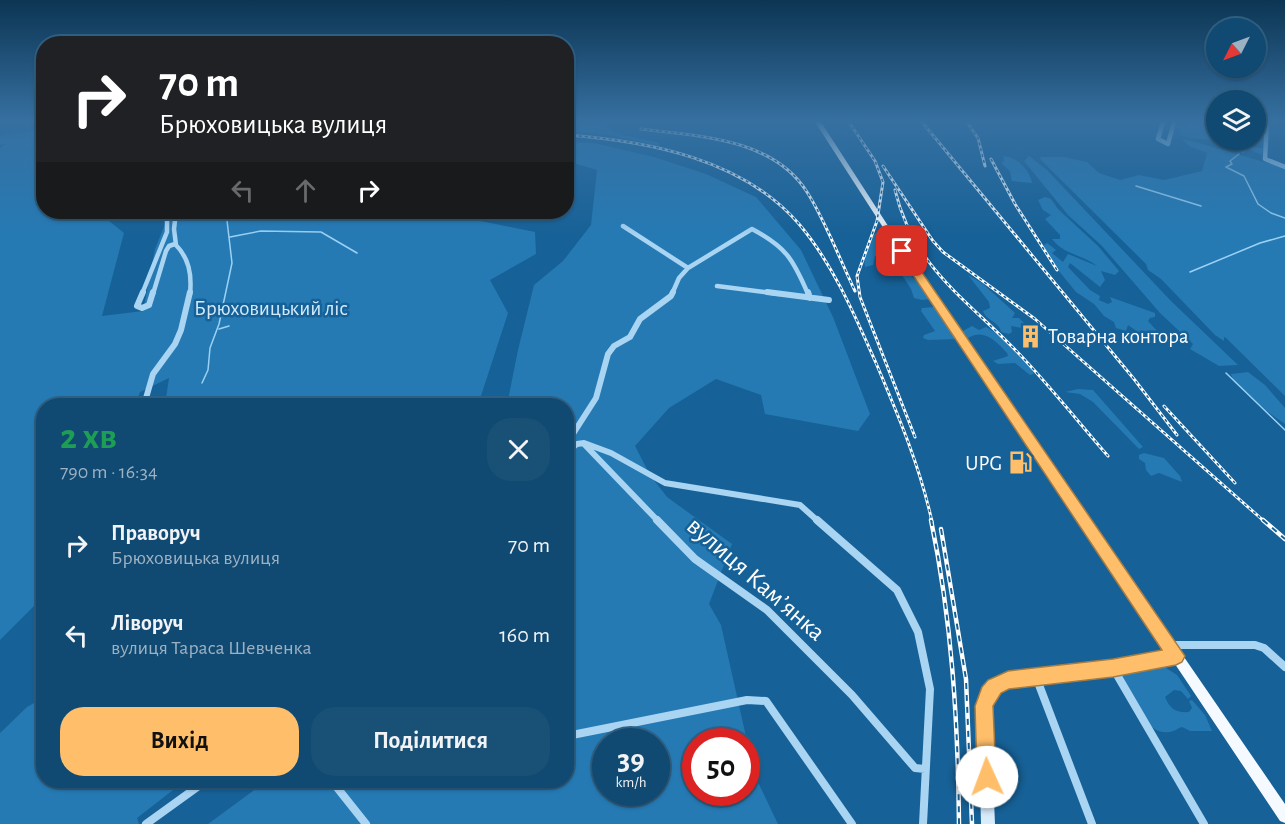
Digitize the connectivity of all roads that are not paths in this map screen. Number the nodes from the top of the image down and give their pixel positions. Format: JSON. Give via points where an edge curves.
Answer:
{"nodes":[{"id":1,"x":843,"y":160,"type":"edge"},
{"id":2,"x":1267,"y":160,"type":"edge"},
{"id":3,"x":1285,"y":166,"type":"edge"},
{"id":4,"x":167,"y":219,"type":"edge"},
{"id":5,"x":175,"y":219,"type":"edge"},
{"id":6,"x":622,"y":226,"type":"dead end"},
{"id":7,"x":176,"y":245,"type":"junction"},
{"id":8,"x":688,"y":268,"type":"junction"},
{"id":9,"x":717,"y":286,"type":"dead end"},
{"id":10,"x":810,"y":298,"type":"junction"},
{"id":11,"x":829,"y":300,"type":"dead end"},
{"id":12,"x":146,"y":398,"type":"edge"},
{"id":13,"x":574,"y":432,"type":"edge"},
{"id":14,"x":584,"y":443,"type":"junction"},
{"id":15,"x":574,"y":448,"type":"edge"},
{"id":16,"x":1172,"y":650,"type":"junction"},
{"id":17,"x":1285,"y":667,"type":"edge"},
{"id":18,"x":1113,"y":668,"type":"junction"},
{"id":19,"x":1036,"y":677,"type":"junction"},
{"id":20,"x":574,"y":735,"type":"edge"},
{"id":21,"x":925,"y":769,"type":"junction"},
{"id":22,"x":196,"y":788,"type":"edge"},
{"id":23,"x":337,"y":788,"type":"edge"},
{"id":24,"x":1285,"y":816,"type":"edge"},
{"id":25,"x":146,"y":824,"type":"edge"},
{"id":26,"x":366,"y":824,"type":"edge"},
{"id":27,"x":852,"y":824,"type":"edge"},
{"id":28,"x":923,"y":824,"type":"edge"},
{"id":29,"x":988,"y":824,"type":"edge"},
{"id":30,"x":1092,"y":824,"type":"edge"},
{"id":31,"x":1204,"y":824,"type":"edge"}],
"edges":[{"from":1,"to":16,"type":"main road"},
{"from":2,"to":3,"type":"street"},
{"from":4,"to":7,"type":"street","via":[[167,232],[138,302],[140,308],[149,305],[166,251]]},
{"from":5,"to":7,"type":"street"},
{"from":6,"to":8,"type":"street"},
{"from":7,"to":12,"type":"street","via":[[186,260],[190,277],[187,317],[176,343],[154,373]]},
{"from":8,"to":10,"type":"street","via":[[752,229],[788,253]]},
{"from":8,"to":13,"type":"street","via":[[671,296],[640,319],[630,337],[608,354],[596,398]]},
{"from":9,"to":10,"type":"street"},
{"from":10,"to":11,"type":"street"},
{"from":14,"to":15,"type":"street"},
{"from":14,"to":21,"type":"street","name":"вулиця Камʼянка","via":[[695,559],[767,610],[852,695],[915,768]]},
{"from":14,"to":21,"type":"street","via":[[665,483],[800,505],[897,590],[918,632],[930,689]]},
{"from":16,"to":17,"type":"street","via":[[1255,645]]},
{"from":16,"to":18,"type":"main road"},
{"from":16,"to":24,"type":"main road"},
{"from":18,"to":19,"type":"main road"},
{"from":18,"to":31,"type":"street"},
{"from":19,"to":29,"type":"main road","via":[[1008,680],[995,686],[984,706]]},
{"from":19,"to":30,"type":"street"},
{"from":20,"to":27,"type":"street","via":[[747,700],[766,701]]},
{"from":21,"to":28,"type":"street"},
{"from":22,"to":25,"type":"street"},
{"from":23,"to":26,"type":"street"}]}
